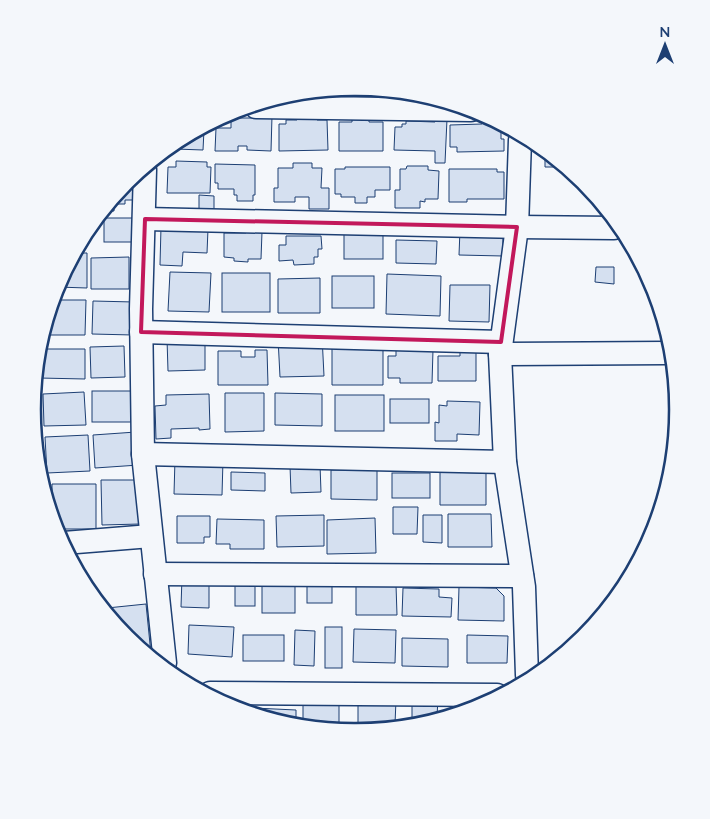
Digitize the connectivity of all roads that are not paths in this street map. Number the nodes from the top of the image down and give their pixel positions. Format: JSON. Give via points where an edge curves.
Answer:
{"nodes":[{"id":1,"x":270,"y":107,"type":"edge"},
{"id":2,"x":448,"y":110,"type":"edge"},
{"id":3,"x":520,"y":143,"type":"edge"},
{"id":4,"x":145,"y":177,"type":"edge"},
{"id":5,"x":144,"y":219,"type":"junction"},
{"id":6,"x":517,"y":227,"type":"junction"},
{"id":7,"x":611,"y":228,"type":"edge"},
{"id":8,"x":142,"y":332,"type":"junction"},
{"id":9,"x":501,"y":348,"type":"junction"},
{"id":10,"x":664,"y":353,"type":"edge"},
{"id":11,"x":143,"y":454,"type":"junction"},
{"id":12,"x":505,"y":462,"type":"junction"},
{"id":13,"x":151,"y":536,"type":"junction"},
{"id":14,"x":71,"y":542,"type":"edge"},
{"id":15,"x":155,"y":574,"type":"junction"},
{"id":16,"x":522,"y":576,"type":"junction"},
{"id":17,"x":164,"y":658,"type":"edge"},
{"id":18,"x":527,"y":671,"type":"edge"},
{"id":19,"x":221,"y":693,"type":"edge"},
{"id":20,"x":485,"y":695,"type":"edge"}],
"edges":[{"from":1,"to":2,"type":"street"},
{"from":3,"to":6,"type":"street"},
{"from":4,"to":5,"type":"street"},
{"from":5,"to":6,"type":"street"},
{"from":5,"to":8,"type":"street"},
{"from":6,"to":7,"type":"street"},
{"from":6,"to":9,"type":"street"},
{"from":8,"to":9,"type":"street"},
{"from":8,"to":11,"type":"street"},
{"from":9,"to":10,"type":"street"},
{"from":9,"to":12,"type":"street"},
{"from":11,"to":12,"type":"street"},
{"from":11,"to":13,"type":"street"},
{"from":12,"to":16,"type":"street"},
{"from":13,"to":14,"type":"street"},
{"from":13,"to":15,"type":"street"},
{"from":15,"to":16,"type":"street"},
{"from":15,"to":17,"type":"street"},
{"from":16,"to":18,"type":"street"},
{"from":19,"to":20,"type":"street"}]}
